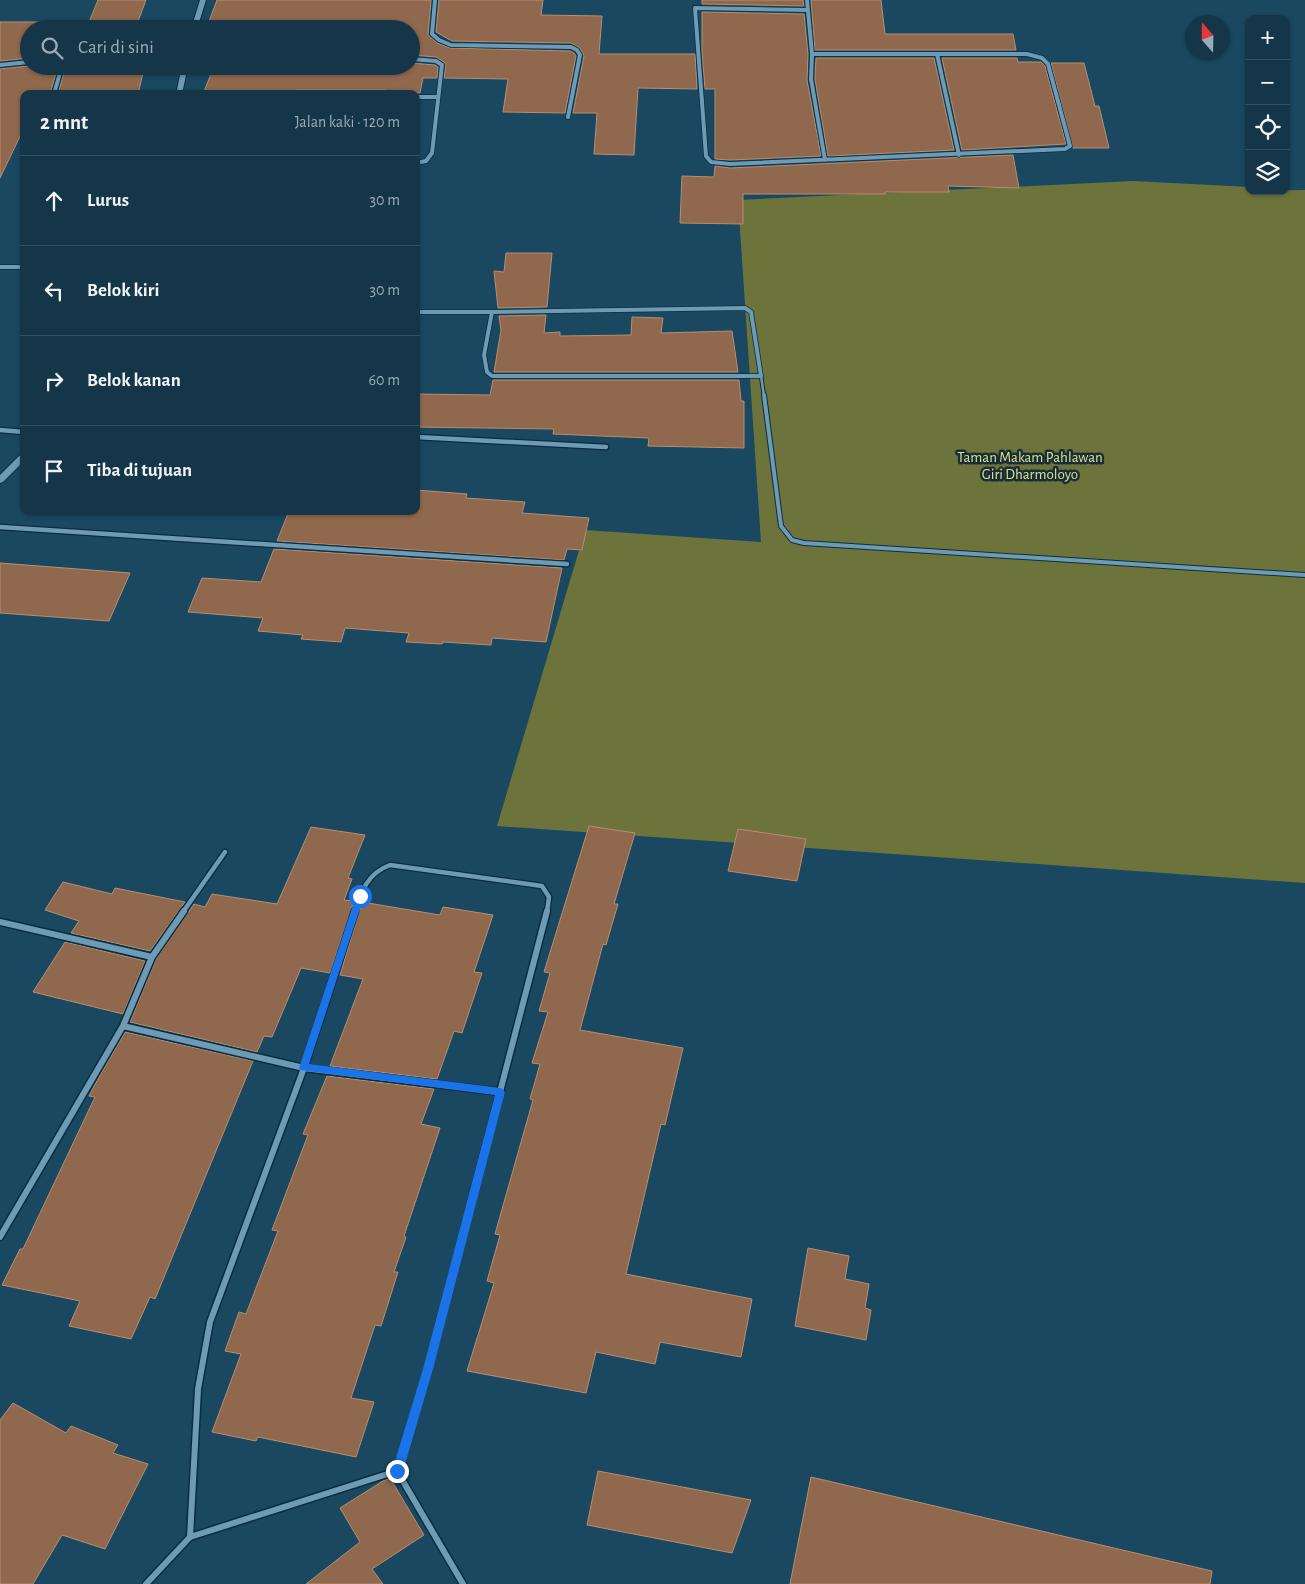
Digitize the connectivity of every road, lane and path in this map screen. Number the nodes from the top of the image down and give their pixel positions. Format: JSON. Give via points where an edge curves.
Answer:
{"nodes":[{"id":1,"x":202,"y":0,"type":"edge"},
{"id":2,"x":435,"y":0,"type":"edge"},
{"id":3,"x":807,"y":0,"type":"edge"},
{"id":4,"x":808,"y":10,"type":"junction"},
{"id":5,"x":196,"y":20,"type":"edge"},
{"id":6,"x":812,"y":54,"type":"junction"},
{"id":7,"x":937,"y":54,"type":"junction"},
{"id":8,"x":420,"y":60,"type":"edge"},
{"id":9,"x":20,"y":63,"type":"edge"},
{"id":10,"x":0,"y":65,"type":"edge"},
{"id":11,"x":59,"y":75,"type":"edge"},
{"id":12,"x":183,"y":75,"type":"edge"},
{"id":13,"x":55,"y":90,"type":"edge"},
{"id":14,"x":180,"y":90,"type":"edge"},
{"id":15,"x":420,"y":97,"type":"edge"},
{"id":16,"x":438,"y":97,"type":"junction"},
{"id":17,"x":568,"y":117,"type":"dead end"},
{"id":18,"x":959,"y":155,"type":"junction"},
{"id":19,"x":825,"y":160,"type":"junction"},
{"id":20,"x":420,"y":162,"type":"edge"},
{"id":21,"x":0,"y":267,"type":"edge"},
{"id":22,"x":20,"y":267,"type":"edge"},
{"id":23,"x":420,"y":312,"type":"edge"},
{"id":24,"x":492,"y":312,"type":"junction"},
{"id":25,"x":761,"y":376,"type":"junction"},
{"id":26,"x":0,"y":430,"type":"edge"},
{"id":27,"x":20,"y":432,"type":"edge"},
{"id":28,"x":420,"y":437,"type":"edge"},
{"id":29,"x":606,"y":447,"type":"dead end"},
{"id":30,"x":20,"y":460,"type":"edge"},
{"id":31,"x":0,"y":480,"type":"edge"},
{"id":32,"x":0,"y":527,"type":"edge"},
{"id":33,"x":567,"y":564,"type":"dead end"},
{"id":34,"x":1305,"y":575,"type":"edge"},
{"id":35,"x":225,"y":852,"type":"dead end"},
{"id":36,"x":0,"y":922,"type":"edge"},
{"id":37,"x":152,"y":957,"type":"junction"},
{"id":38,"x":123,"y":1026,"type":"junction"},
{"id":39,"x":304,"y":1068,"type":"junction"},
{"id":40,"x":501,"y":1092,"type":"junction"},
{"id":41,"x":0,"y":1237,"type":"edge"},
{"id":42,"x":397,"y":1471,"type":"junction"},
{"id":43,"x":190,"y":1537,"type":"junction"},
{"id":44,"x":146,"y":1584,"type":"edge"},
{"id":45,"x":463,"y":1584,"type":"edge"}],
"edges":[{"from":1,"to":5,"type":"main road"},
{"from":2,"to":17,"type":"street","via":[[432,34],[451,45],[571,47],[577,50],[580,55]]},
{"from":3,"to":4,"type":"street"},
{"from":4,"to":6,"type":"street"},
{"from":4,"to":19,"type":"street","via":[[695,8],[706,156],[717,164]]},
{"from":6,"to":7,"type":"street"},
{"from":6,"to":19,"type":"street","via":[[811,79]]},
{"from":7,"to":18,"type":"street"},
{"from":7,"to":18,"type":"street","via":[[1027,54],[1042,58],[1048,64],[1071,145]]},
{"from":8,"to":16,"type":"street","via":[[442,65]]},
{"from":9,"to":10,"type":"street"},
{"from":11,"to":13,"type":"street"},
{"from":12,"to":14,"type":"main road"},
{"from":15,"to":16,"type":"street"},
{"from":16,"to":20,"type":"street","via":[[432,153],[426,161]]},
{"from":18,"to":19,"type":"street"},
{"from":21,"to":22,"type":"street"},
{"from":23,"to":24,"type":"street"},
{"from":24,"to":25,"type":"street","via":[[745,308],[751,312]]},
{"from":24,"to":25,"type":"street","via":[[484,355],[486,372],[492,376]]},
{"from":25,"to":34,"type":"lane","via":[[781,526],[792,540]]},
{"from":26,"to":27,"type":"street"},
{"from":28,"to":29,"type":"street"},
{"from":30,"to":31,"type":"main road"},
{"from":32,"to":33,"type":"street"},
{"from":35,"to":37,"type":"street"},
{"from":36,"to":37,"type":"street"},
{"from":37,"to":38,"type":"street"},
{"from":38,"to":39,"type":"street"},
{"from":38,"to":41,"type":"street"},
{"from":39,"to":40,"type":"street"},
{"from":39,"to":40,"type":"street","via":[[360,896],[377,869],[390,865],[405,866],[542,886],[548,891],[550,899]]},
{"from":39,"to":43,"type":"street","via":[[210,1322],[198,1389]]},
{"from":40,"to":42,"type":"street","via":[[428,1369]]},
{"from":42,"to":43,"type":"street"},
{"from":42,"to":45,"type":"street"},
{"from":43,"to":44,"type":"street"}]}
